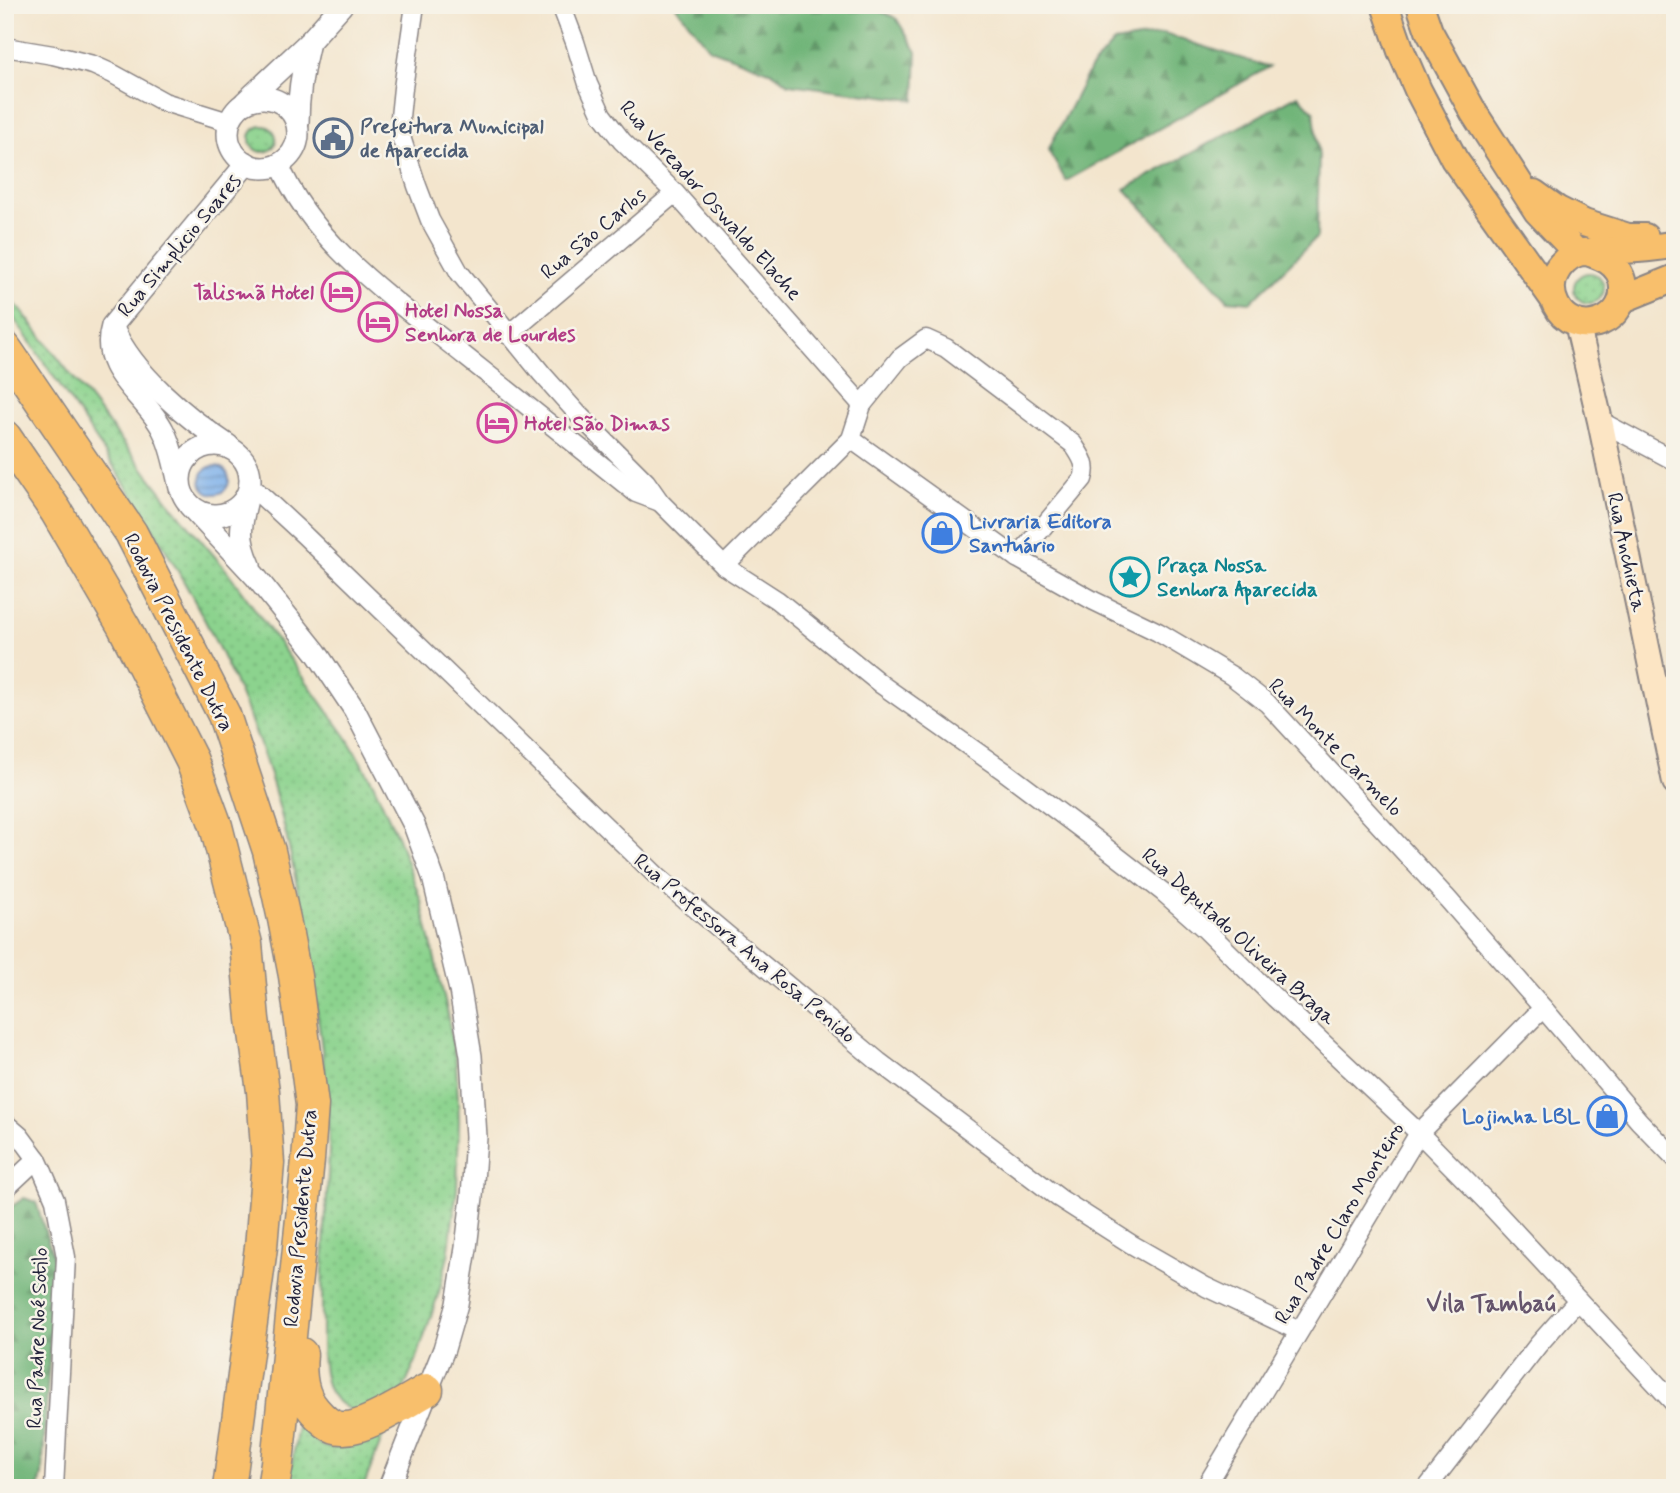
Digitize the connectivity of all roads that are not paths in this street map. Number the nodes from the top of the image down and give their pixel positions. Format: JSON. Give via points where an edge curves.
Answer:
{"nodes":[{"id":1,"x":342,"y":5,"type":"edge"},
{"id":2,"x":415,"y":5,"type":"edge"},
{"id":3,"x":561,"y":5,"type":"edge"},
{"id":4,"x":1420,"y":5,"type":"edge"},
{"id":5,"x":1382,"y":8,"type":"edge"},
{"id":6,"x":309,"y":42,"type":"junction"},
{"id":7,"x":5,"y":47,"type":"edge"},
{"id":8,"x":245,"y":102,"type":"junction"},
{"id":9,"x":229,"y":122,"type":"junction"},
{"id":10,"x":299,"y":128,"type":"junction"},
{"id":11,"x":247,"y":163,"type":"junction"},
{"id":12,"x":279,"y":163,"type":"junction"},
{"id":13,"x":1521,"y":184,"type":"junction"},
{"id":14,"x":675,"y":193,"type":"junction"},
{"id":15,"x":1675,"y":233,"type":"edge"},
{"id":16,"x":1675,"y":244,"type":"edge"},
{"id":17,"x":1583,"y":253,"type":"junction"},
{"id":18,"x":1675,"y":278,"type":"edge"},
{"id":19,"x":1552,"y":297,"type":"junction"},
{"id":20,"x":1623,"y":299,"type":"junction"},
{"id":21,"x":1577,"y":323,"type":"junction"},
{"id":22,"x":112,"y":326,"type":"junction"},
{"id":23,"x":508,"y":335,"type":"junction"},
{"id":24,"x":5,"y":348,"type":"edge"},
{"id":25,"x":862,"y":405,"type":"junction"},
{"id":26,"x":1600,"y":421,"type":"junction"},
{"id":27,"x":5,"y":438,"type":"edge"},
{"id":28,"x":851,"y":439,"type":"junction"},
{"id":29,"x":233,"y":449,"type":"junction"},
{"id":30,"x":1675,"y":461,"type":"edge"},
{"id":31,"x":249,"y":490,"type":"junction"},
{"id":32,"x":184,"y":496,"type":"junction"},
{"id":33,"x":660,"y":502,"type":"junction"},
{"id":34,"x":1017,"y":558,"type":"junction"},
{"id":35,"x":724,"y":566,"type":"junction"},
{"id":36,"x":256,"y":576,"type":"junction"},
{"id":37,"x":1675,"y":782,"type":"edge"},
{"id":38,"x":1543,"y":1008,"type":"junction"},
{"id":39,"x":5,"y":1123,"type":"edge"},
{"id":40,"x":1419,"y":1133,"type":"junction"},
{"id":41,"x":1675,"y":1158,"type":"edge"},
{"id":42,"x":37,"y":1159,"type":"junction"},
{"id":43,"x":5,"y":1189,"type":"edge"},
{"id":44,"x":303,"y":1205,"type":"junction"},
{"id":45,"x":1578,"y":1300,"type":"junction"},
{"id":46,"x":1299,"y":1331,"type":"junction"},
{"id":47,"x":427,"y":1390,"type":"junction"},
{"id":48,"x":1675,"y":1404,"type":"edge"},
{"id":49,"x":54,"y":1488,"type":"edge"},
{"id":50,"x":229,"y":1488,"type":"edge"},
{"id":51,"x":273,"y":1488,"type":"edge"},
{"id":52,"x":389,"y":1488,"type":"edge"},
{"id":53,"x":1205,"y":1488,"type":"edge"},
{"id":54,"x":1427,"y":1488,"type":"edge"}],
"edges":[{"from":1,"to":6,"type":"street"},
{"from":2,"to":23,"type":"street","via":[[400,117],[402,140],[429,220],[459,272]]},
{"from":3,"to":14,"type":"street","name":"Rua Vereador Oswaldo Elache","via":[[602,115]]},
{"from":4,"to":13,"type":"main road","via":[[1429,32],[1474,113]]},
{"from":5,"to":19,"type":"main road","via":[[1454,159]]},
{"from":6,"to":8,"type":"street"},
{"from":6,"to":10,"type":"street","via":[[298,99]]},
{"from":7,"to":9,"type":"street","via":[[93,65],[164,102]]},
{"from":8,"to":9,"type":"street"},
{"from":8,"to":10,"type":"street","via":[[261,97],[284,103]]},
{"from":9,"to":11,"type":"street","via":[[230,146]]},
{"from":10,"to":12,"type":"street","via":[[294,150]]},
{"from":11,"to":12,"type":"street","via":[[262,168]]},
{"from":11,"to":22,"type":"street","name":"Rua Simplicio Soares"},
{"from":12,"to":33,"type":"street","via":[[305,210],[370,280],[636,493]]},
{"from":13,"to":15,"type":"main road","via":[[1584,223],[1628,237]]},
{"from":13,"to":17,"type":"main road","via":[[1536,211]]},
{"from":14,"to":23,"type":"street","name":"Rua São Carlos"},
{"from":14,"to":25,"type":"street","name":"Rua Vereador Oswaldo Elache"},
{"from":16,"to":17,"type":"main road"},
{"from":17,"to":19,"type":"main road","via":[[1559,266]]},
{"from":17,"to":20,"type":"main road","via":[[1614,266],[1622,278]]},
{"from":18,"to":20,"type":"main road"},
{"from":19,"to":21,"type":"main road","via":[[1557,309]]},
{"from":20,"to":21,"type":"main road","via":[[1610,318],[1588,325]]},
{"from":21,"to":26,"type":"main road","name":"Rua Anchieta"},
{"from":22,"to":29,"type":"street","name":"Rua Professora Ana Rosa Penido","via":[[121,346],[150,379],[201,427]]},
{"from":22,"to":32,"type":"street","via":[[110,353],[123,379],[163,430]]},
{"from":23,"to":33,"type":"street"},
{"from":24,"to":44,"type":"highway","name":"Rodovia Presidente Dutra","via":[[131,533],[224,715],[269,851],[295,976],[312,1105]]},
{"from":25,"to":28,"type":"street"},
{"from":25,"to":34,"type":"street","via":[[900,358],[926,339],[946,348],[1073,444],[1084,462],[1083,479]]},
{"from":26,"to":30,"type":"street"},
{"from":26,"to":37,"type":"main road","name":"Rua Anchieta"},
{"from":27,"to":50,"type":"highway","name":"Rodovia Presidente Dutra","via":[[56,511],[124,627],[192,761],[216,826],[246,944],[268,1163]]},
{"from":28,"to":34,"type":"street","name":"Rua Monte Carmelo"},
{"from":28,"to":35,"type":"street"},
{"from":29,"to":31,"type":"street","name":"Rua Professora Ana Rosa Penido","via":[[250,472]]},
{"from":29,"to":32,"type":"street","via":[[211,445],[190,455],[179,476]]},
{"from":31,"to":32,"type":"street","via":[[240,506],[214,516],[200,513]]},
{"from":31,"to":36,"type":"street","via":[[242,540]]},
{"from":31,"to":46,"type":"street","name":"Rua Professora Ana Rosa Penido","via":[[304,535],[659,878],[879,1062],[1059,1198],[1206,1287]]},
{"from":32,"to":36,"type":"street"},
{"from":33,"to":35,"type":"street","name":"Rua Deputado Oliveira Braga"},
{"from":34,"to":38,"type":"street","name":"Rua Monte Carmelo","via":[[1158,632],[1232,676],[1267,703]]},
{"from":35,"to":40,"type":"street","name":"Rua Deputado Oliveira Braga","via":[[777,600],[882,685],[1154,885]]},
{"from":36,"to":47,"type":"street","via":[[354,709],[414,825],[433,877],[460,990],[473,1083],[472,1197],[457,1304]]},
{"from":38,"to":40,"type":"street","name":"Rua Padre Claro Monteiro"},
{"from":38,"to":41,"type":"street","name":"Rua Monte Carmelo"},
{"from":39,"to":42,"type":"street","name":"Rua Padre Noé Sotilo"},
{"from":40,"to":45,"type":"street","name":"Rua Deputado Oliveira Braga"},
{"from":40,"to":46,"type":"street","name":"Rua Padre Claro Monteiro"},
{"from":42,"to":43,"type":"street"},
{"from":42,"to":49,"type":"street","name":"Rua Padre Noé Sotilo","via":[[55,1199],[66,1257]]},
{"from":44,"to":47,"type":"highway","via":[[309,1297],[299,1370],[312,1408],[331,1426],[343,1429],[377,1418]]},
{"from":44,"to":51,"type":"highway","name":"Rodovia Presidente Dutra"},
{"from":45,"to":48,"type":"street","name":"Rua Deputado Oliveira Braga"},
{"from":45,"to":54,"type":"street"},
{"from":46,"to":53,"type":"street","name":"Rua Padre Claro Monteiro"},
{"from":47,"to":52,"type":"street"}]}
